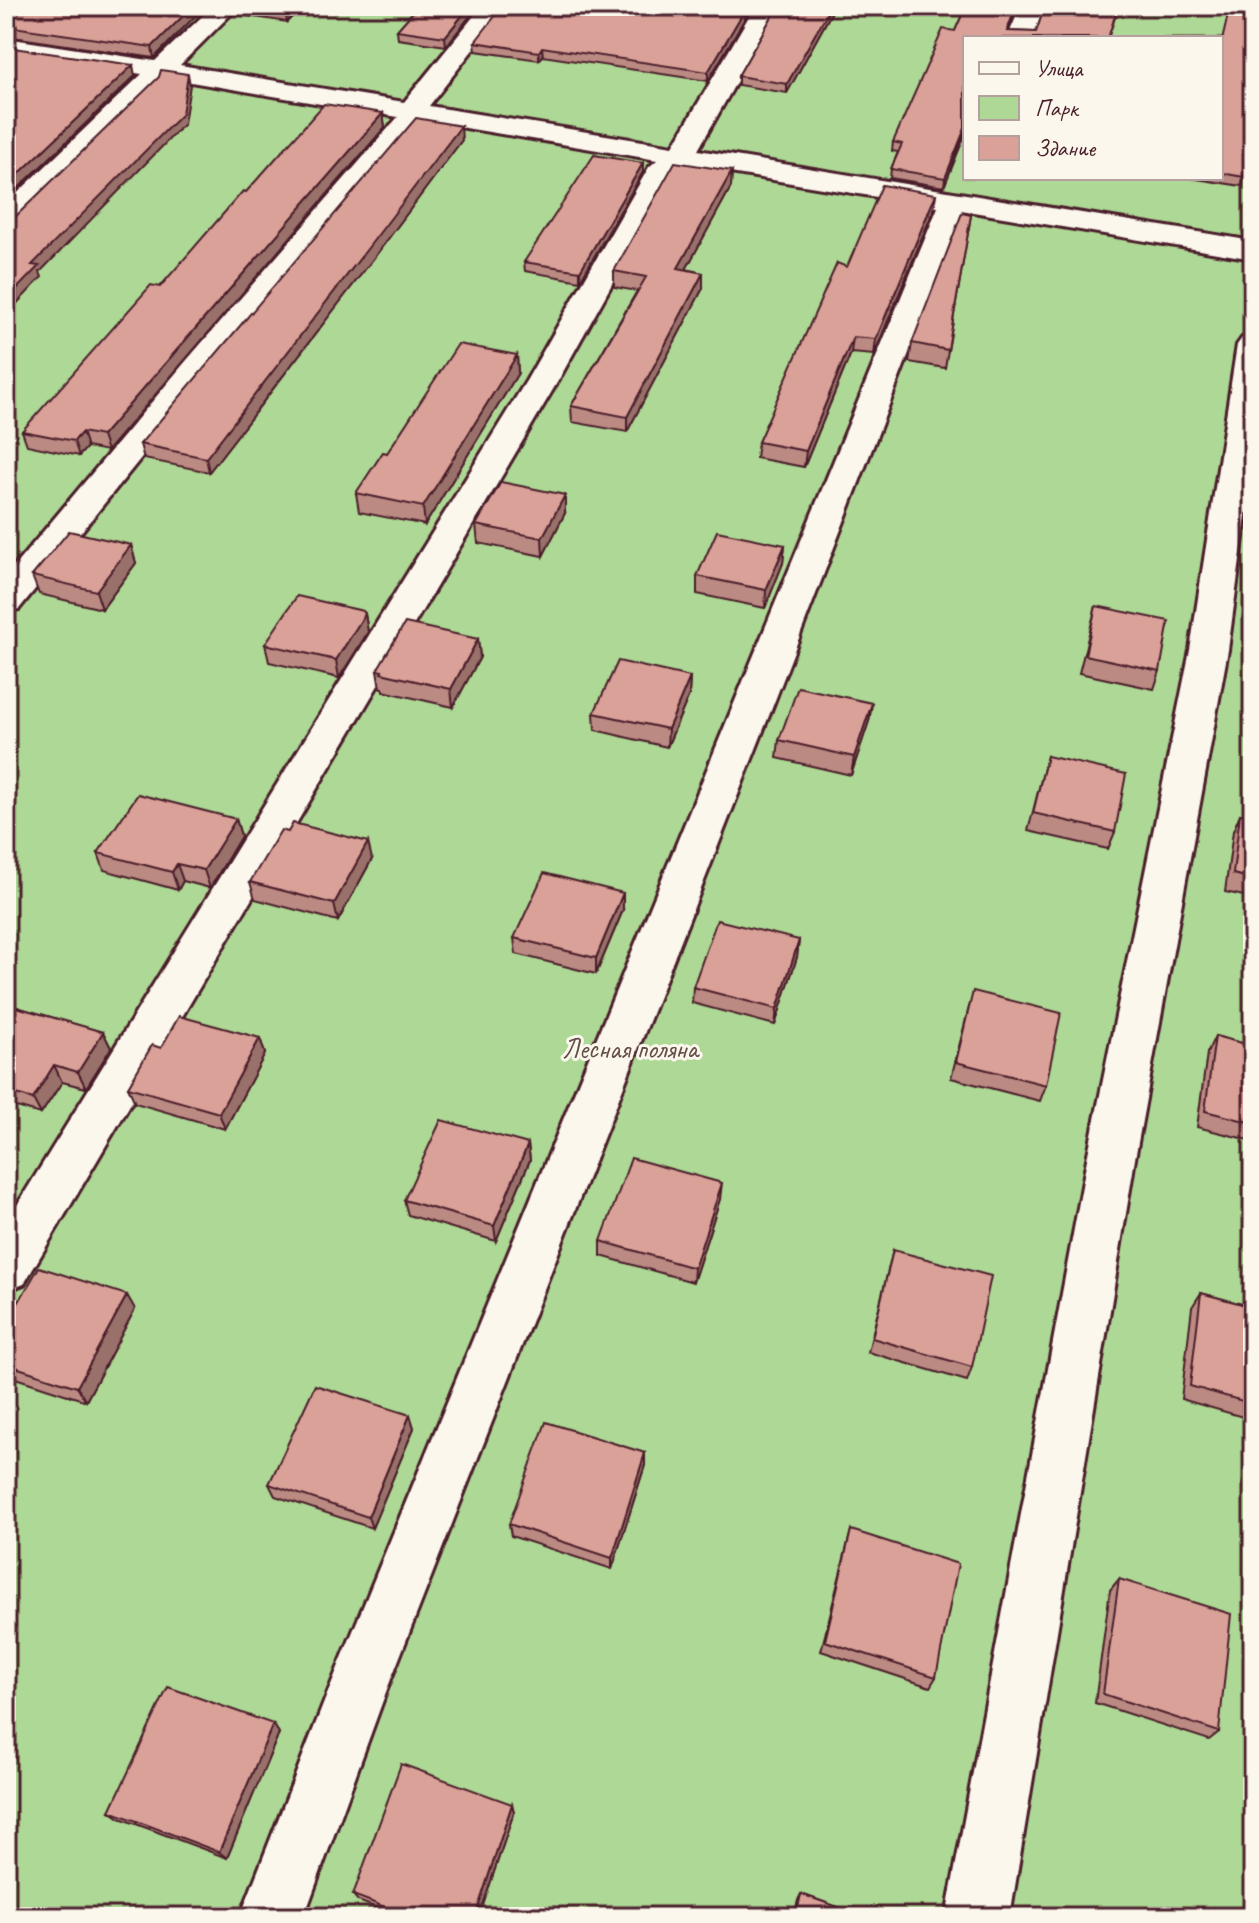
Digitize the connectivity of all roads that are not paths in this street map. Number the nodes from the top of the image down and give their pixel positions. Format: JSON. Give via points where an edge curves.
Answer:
{"nodes":[{"id":1,"x":227,"y":6,"type":"edge"},
{"id":2,"x":495,"y":6,"type":"edge"},
{"id":3,"x":767,"y":6,"type":"edge"},
{"id":4,"x":1033,"y":6,"type":"edge"},
{"id":5,"x":1021,"y":36,"type":"edge"},
{"id":6,"x":6,"y":46,"type":"edge"},
{"id":7,"x":6,"y":60,"type":"edge"},
{"id":8,"x":155,"y":74,"type":"junction"},
{"id":9,"x":408,"y":118,"type":"junction"},
{"id":10,"x":671,"y":162,"type":"junction"},
{"id":11,"x":963,"y":176,"type":"edge"},
{"id":12,"x":950,"y":208,"type":"junction"},
{"id":13,"x":6,"y":220,"type":"edge"},
{"id":14,"x":1253,"y":250,"type":"edge"},
{"id":15,"x":1253,"y":263,"type":"edge"},
{"id":16,"x":1253,"y":345,"type":"edge"},
{"id":17,"x":6,"y":600,"type":"edge"},
{"id":18,"x":6,"y":1268,"type":"edge"},
{"id":19,"x":272,"y":1917,"type":"edge"},
{"id":20,"x":978,"y":1917,"type":"edge"}],
"edges":[{"from":1,"to":8,"type":"street"},
{"from":2,"to":9,"type":"street"},
{"from":3,"to":10,"type":"street"},
{"from":4,"to":5,"type":"street"},
{"from":6,"to":8,"type":"street"},
{"from":7,"to":8,"type":"street"},
{"from":8,"to":9,"type":"street"},
{"from":8,"to":13,"type":"street"},
{"from":9,"to":10,"type":"street"},
{"from":9,"to":17,"type":"street"},
{"from":10,"to":12,"type":"street"},
{"from":10,"to":18,"type":"street"},
{"from":11,"to":12,"type":"street"},
{"from":12,"to":14,"type":"street"},
{"from":12,"to":15,"type":"street"},
{"from":12,"to":19,"type":"street"},
{"from":16,"to":20,"type":"street","via":[[1209,650],[1113,1143]]}]}
